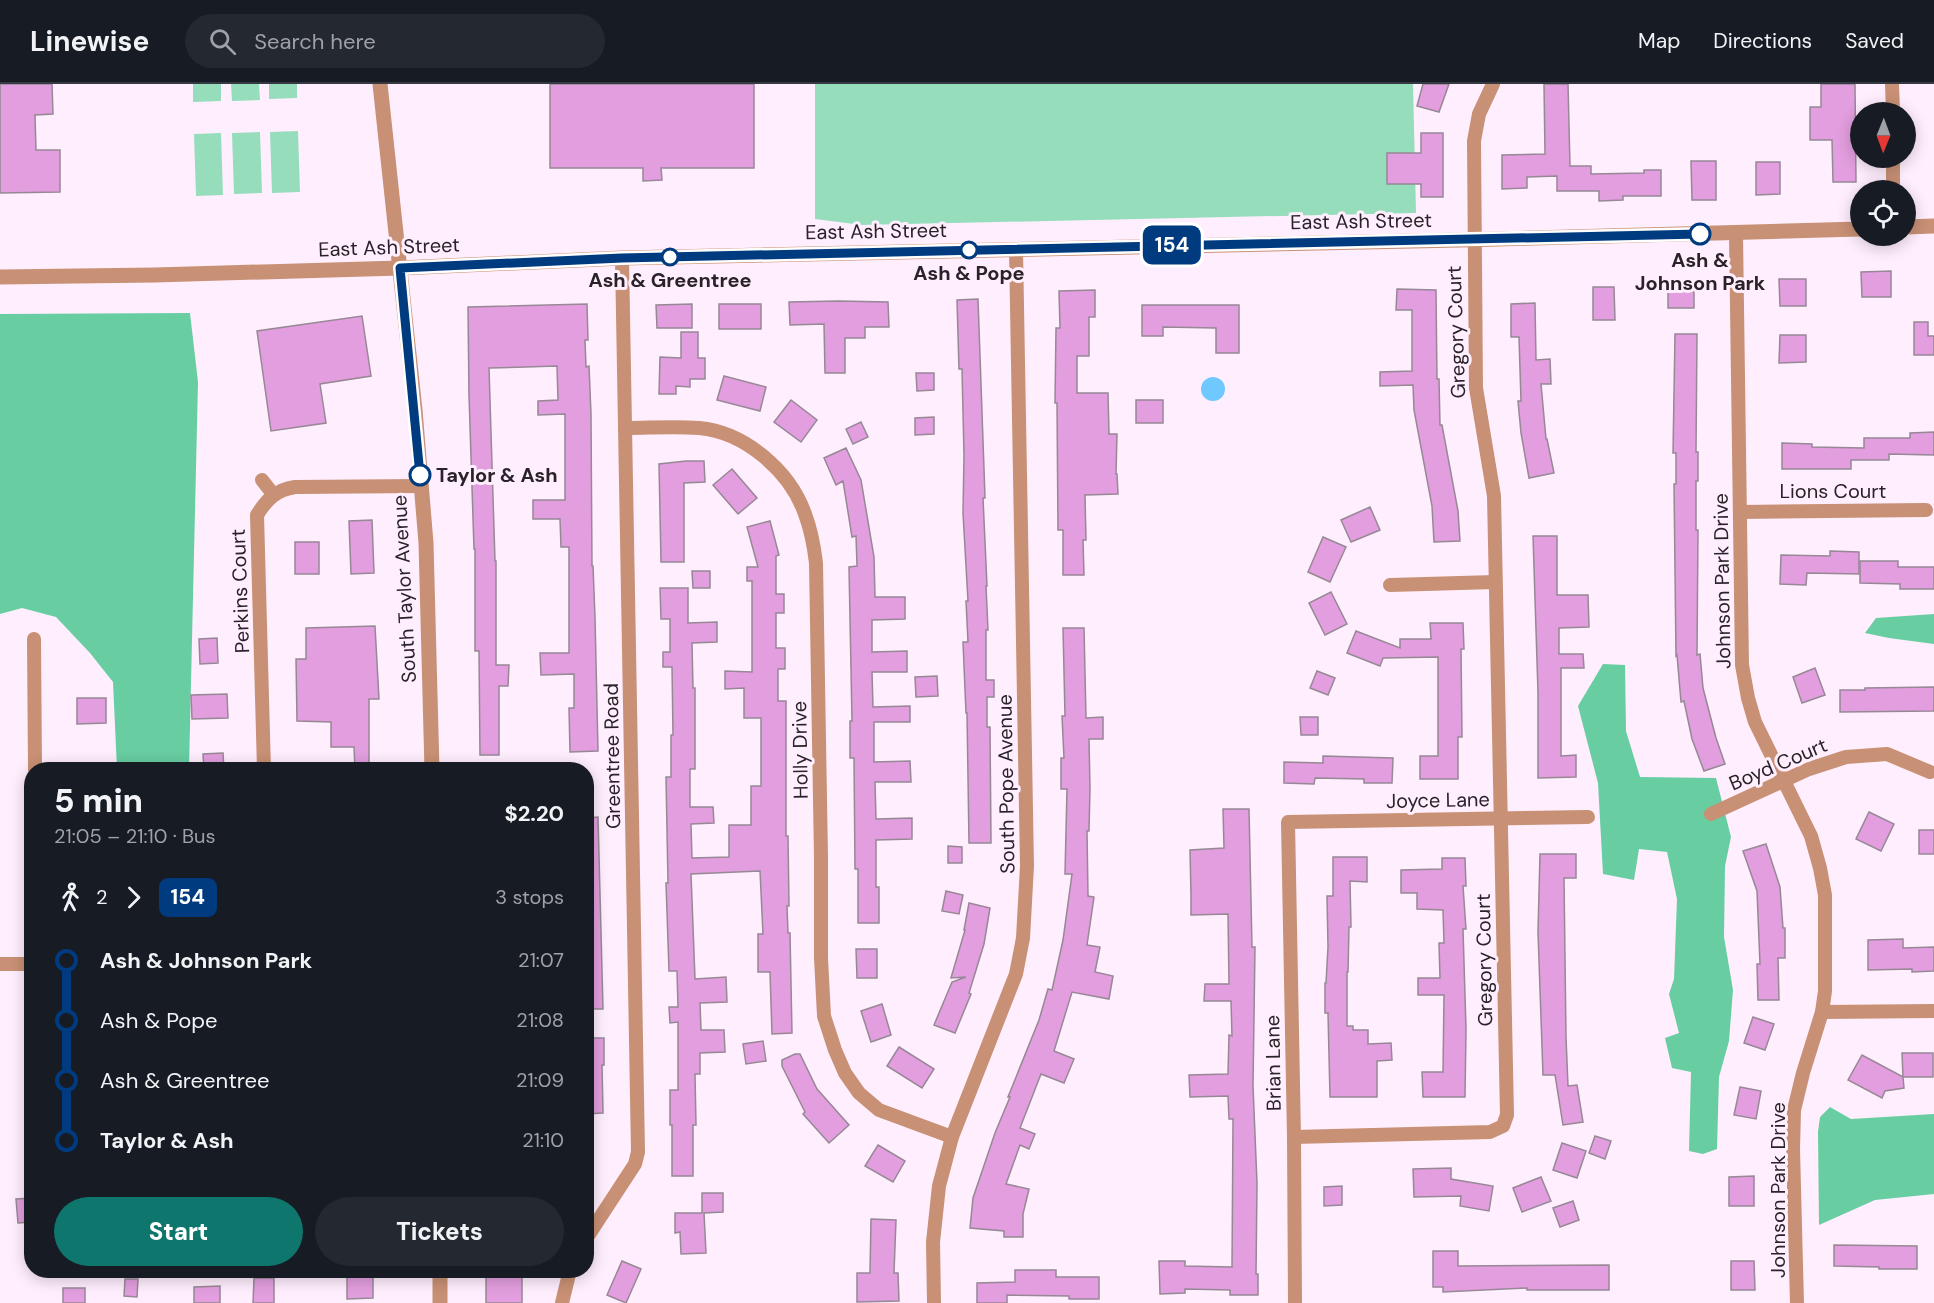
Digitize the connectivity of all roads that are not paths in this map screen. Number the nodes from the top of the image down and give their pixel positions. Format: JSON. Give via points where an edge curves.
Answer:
{"nodes":[{"id":1,"x":380,"y":84,"type":"edge"},
{"id":2,"x":1493,"y":84,"type":"edge"},
{"id":3,"x":1892,"y":84,"type":"edge"},
{"id":4,"x":1893,"y":102,"type":"edge"},
{"id":5,"x":1934,"y":226,"type":"edge"},
{"id":6,"x":1916,"y":227,"type":"edge"},
{"id":7,"x":1850,"y":229,"type":"edge"},
{"id":8,"x":1736,"y":234,"type":"junction"},
{"id":9,"x":1474,"y":240,"type":"junction"},
{"id":10,"x":1016,"y":250,"type":"junction"},
{"id":11,"x":622,"y":258,"type":"junction"},
{"id":12,"x":400,"y":268,"type":"junction"},
{"id":13,"x":0,"y":277,"type":"edge"},
{"id":14,"x":625,"y":428,"type":"junction"},
{"id":15,"x":262,"y":480,"type":"dead end"},
{"id":16,"x":421,"y":486,"type":"junction"},
{"id":17,"x":273,"y":494,"type":"junction"},
{"id":18,"x":1926,"y":510,"type":"dead end"},
{"id":19,"x":1740,"y":512,"type":"junction"},
{"id":20,"x":1495,"y":582,"type":"junction"},
{"id":21,"x":1390,"y":585,"type":"dead end"},
{"id":22,"x":34,"y":639,"type":"dead end"},
{"id":23,"x":35,"y":762,"type":"edge"},
{"id":24,"x":264,"y":762,"type":"edge"},
{"id":25,"x":432,"y":762,"type":"edge"},
{"id":26,"x":1930,"y":772,"type":"dead end"},
{"id":27,"x":1784,"y":780,"type":"junction"},
{"id":28,"x":1711,"y":814,"type":"dead end"},
{"id":29,"x":1588,"y":817,"type":"dead end"},
{"id":30,"x":1500,"y":818,"type":"junction"},
{"id":31,"x":1288,"y":822,"type":"joint"},
{"id":32,"x":0,"y":964,"type":"edge"},
{"id":33,"x":24,"y":964,"type":"edge"},
{"id":34,"x":1934,"y":1011,"type":"edge"},
{"id":35,"x":1822,"y":1012,"type":"junction"},
{"id":36,"x":1503,"y":1126,"type":"junction"},
{"id":37,"x":952,"y":1137,"type":"junction"},
{"id":38,"x":1294,"y":1137,"type":"junction"},
{"id":39,"x":1512,"y":1138,"type":"dead end"},
{"id":40,"x":594,"y":1227,"type":"edge"},
{"id":41,"x":440,"y":1278,"type":"edge"},
{"id":42,"x":568,"y":1278,"type":"edge"},
{"id":43,"x":440,"y":1303,"type":"edge"},
{"id":44,"x":562,"y":1303,"type":"edge"},
{"id":45,"x":934,"y":1303,"type":"edge"},
{"id":46,"x":1295,"y":1303,"type":"edge"},
{"id":47,"x":1797,"y":1303,"type":"edge"}],
"edges":[{"from":1,"to":12,"type":"street","name":"South Taylor Avenue"},
{"from":2,"to":9,"type":"street","name":"Gregory Court","via":[[1475,127]]},
{"from":3,"to":4,"type":"street"},
{"from":5,"to":6,"type":"street"},
{"from":7,"to":8,"type":"street","name":"East Ash Street"},
{"from":8,"to":9,"type":"street","name":"East Ash Street"},
{"from":8,"to":19,"type":"street","name":"Johnson Park Drive"},
{"from":9,"to":10,"type":"street","name":"East Ash Street"},
{"from":9,"to":20,"type":"street","name":"Gregory Court","via":[[1476,388],[1494,496]]},
{"from":10,"to":11,"type":"street","name":"East Ash Street"},
{"from":10,"to":37,"type":"street","name":"South Pope Avenue","via":[[1026,903],[1016,974]]},
{"from":11,"to":12,"type":"street","name":"East Ash Street"},
{"from":11,"to":14,"type":"street","name":"Greentree Road"},
{"from":12,"to":13,"type":"street","name":"East Ash Street"},
{"from":12,"to":16,"type":"street","name":"South Taylor Avenue"},
{"from":14,"to":37,"type":"street","name":"Holly Drive","via":[[700,428],[731,436],[772,464],[793,488],[805,512],[816,563],[824,1016],[838,1058],[859,1093],[879,1110]]},
{"from":14,"to":40,"type":"street","name":"Greentree Road","via":[[639,1127],[635,1164]]},
{"from":15,"to":17,"type":"street"},
{"from":16,"to":17,"type":"street","via":[[295,487]]},
{"from":16,"to":25,"type":"street","name":"South Taylor Avenue"},
{"from":17,"to":24,"type":"street","name":"Perkins Court","via":[[257,515]]},
{"from":18,"to":19,"type":"street","name":"Lions Court"},
{"from":19,"to":27,"type":"street","name":"Johnson Park Drive","via":[[1742,665],[1755,722]]},
{"from":20,"to":21,"type":"street"},
{"from":20,"to":30,"type":"street","name":"Gregory Court"},
{"from":22,"to":23,"type":"street"},
{"from":26,"to":27,"type":"street","name":"Boyd Court","via":[[1887,754],[1865,754],[1829,762]]},
{"from":27,"to":28,"type":"street","name":"Boyd Court"},
{"from":27,"to":35,"type":"street","name":"Johnson Park Drive","via":[[1811,836],[1825,895]]},
{"from":29,"to":30,"type":"street","name":"Joyce Lane"},
{"from":30,"to":31,"type":"street","name":"Joyce Lane"},
{"from":30,"to":36,"type":"street","name":"Gregory Court","via":[[1507,1115]]},
{"from":31,"to":38,"type":"street","name":"Brian Lane"},
{"from":32,"to":33,"type":"street"},
{"from":34,"to":35,"type":"street"},
{"from":35,"to":47,"type":"street","name":"Johnson Park Drive","via":[[1794,1110]]},
{"from":36,"to":38,"type":"street","via":[[1490,1132]]},
{"from":36,"to":39,"type":"street"},
{"from":37,"to":45,"type":"street","name":"South Pope Avenue","via":[[935,1212]]},
{"from":38,"to":46,"type":"street","name":"Brian Lane"},
{"from":41,"to":43,"type":"street"},
{"from":42,"to":44,"type":"street"}]}
